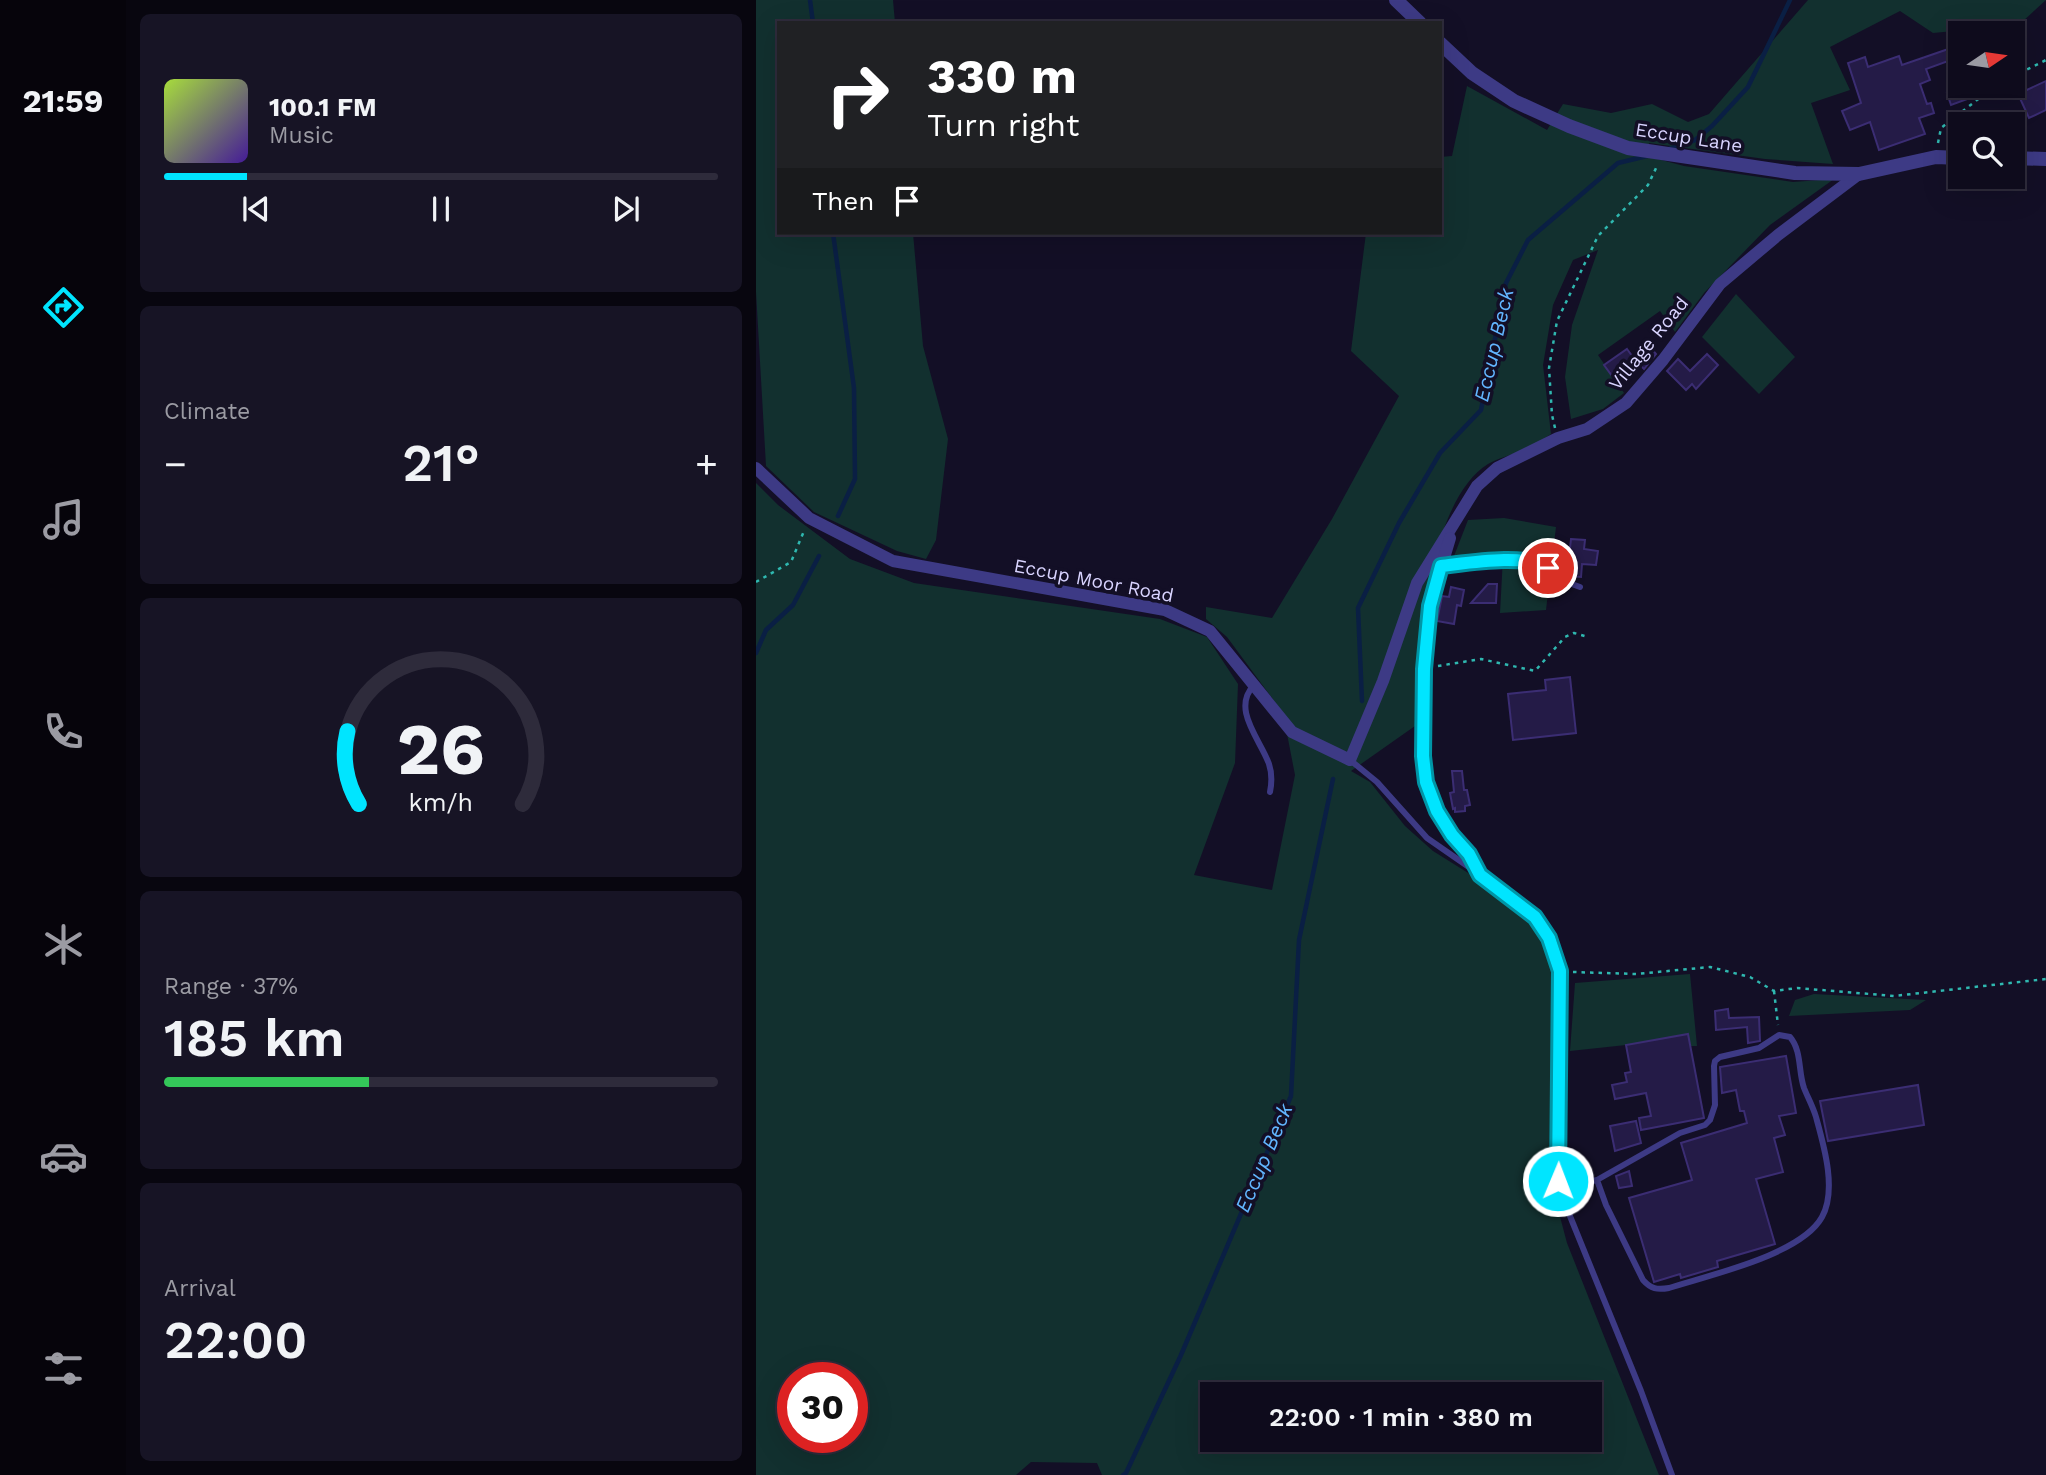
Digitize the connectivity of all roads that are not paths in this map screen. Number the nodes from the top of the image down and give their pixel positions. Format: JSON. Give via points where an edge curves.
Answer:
{"nodes":[{"id":1,"x":1396,"y":0,"type":"edge"},
{"id":2,"x":1418,"y":21,"type":"edge"},
{"id":3,"x":1442,"y":45,"type":"edge"},
{"id":4,"x":1948,"y":158,"type":"edge"},
{"id":5,"x":2025,"y":159,"type":"edge"},
{"id":6,"x":2046,"y":159,"type":"edge"},
{"id":7,"x":1859,"y":174,"type":"junction"},
{"id":8,"x":756,"y":468,"type":"edge"},
{"id":9,"x":1458,"y":516,"type":"junction"},
{"id":10,"x":1441,"y":566,"type":"junction"},
{"id":11,"x":1580,"y":587,"type":"dead end"},
{"id":12,"x":1254,"y":685,"type":"junction"},
{"id":13,"x":1350,"y":760,"type":"junction"},
{"id":14,"x":1270,"y":792,"type":"dead end"},
{"id":15,"x":1480,"y":875,"type":"junction"},
{"id":16,"x":1597,"y":1180,"type":"junction"},
{"id":17,"x":1559,"y":1189,"type":"junction"},
{"id":18,"x":1672,"y":1475,"type":"edge"}],
"edges":[{"from":1,"to":2,"type":"street"},
{"from":3,"to":7,"type":"street","name":"Eccup Lane","via":[[1472,73],[1514,101],[1628,148],[1795,173]]},
{"from":4,"to":7,"type":"street","name":"Eccup Lane"},
{"from":5,"to":6,"type":"street"},
{"from":7,"to":9,"type":"street","name":"Village Road","via":[[1720,284],[1626,403],[1587,429],[1497,468],[1477,486]]},
{"from":8,"to":12,"type":"street","name":"Eccup Moor Road","via":[[809,518],[892,561],[1165,610],[1210,631]]},
{"from":9,"to":10,"type":"street"},
{"from":9,"to":13,"type":"street","via":[[1417,583]]},
{"from":10,"to":11,"type":"lane","via":[[1534,561],[1564,582]]},
{"from":10,"to":15,"type":"street","via":[[1430,606],[1424,669],[1426,782],[1437,811]]},
{"from":12,"to":13,"type":"street","name":"Eccup Moor Road","via":[[1292,732]]},
{"from":12,"to":14,"type":"lane","via":[[1244,705],[1270,765]]},
{"from":13,"to":15,"type":"lane","name":"Eccup Moor Road","via":[[1377,782],[1427,838]]},
{"from":15,"to":17,"type":"street","via":[[1535,917],[1549,938],[1560,971]]},
{"from":16,"to":16,"type":"lane","via":[[1679,1133],[1710,1121],[1715,1060],[1759,1048],[1779,1035],[1796,1044],[1828,1175],[1822,1216],[1797,1243],[1669,1288],[1650,1287]]},
{"from":16,"to":17,"type":"lane"},
{"from":17,"to":18,"type":"lane"}]}
